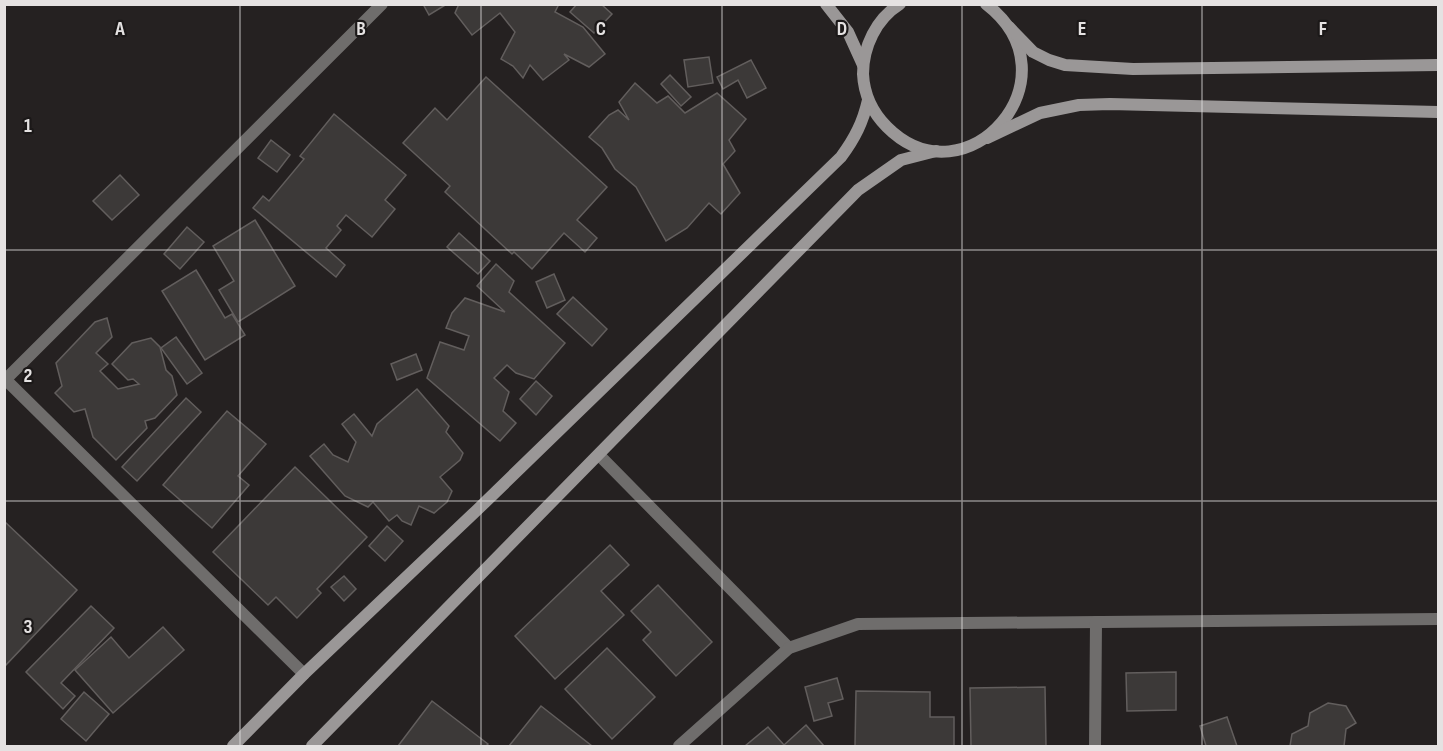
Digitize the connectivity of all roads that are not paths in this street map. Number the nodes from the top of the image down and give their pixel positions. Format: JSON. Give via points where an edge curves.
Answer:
{"nodes":[{"id":1,"x":382,"y":4,"type":"edge"},
{"id":2,"x":826,"y":4,"type":"edge"},
{"id":3,"x":900,"y":4,"type":"edge"},
{"id":4,"x":986,"y":4,"type":"edge"},
{"id":5,"x":1009,"y":27,"type":"junction"},
{"id":6,"x":863,"y":65,"type":"junction"},
{"id":7,"x":1438,"y":66,"type":"edge"},
{"id":8,"x":868,"y":100,"type":"junction"},
{"id":9,"x":1438,"y":112,"type":"edge"},
{"id":10,"x":987,"y":138,"type":"junction"},
{"id":11,"x":936,"y":151,"type":"junction"},
{"id":12,"x":5,"y":380,"type":"edge"},
{"id":13,"x":599,"y":455,"type":"junction"},
{"id":14,"x":1438,"y":619,"type":"edge"},
{"id":15,"x":1096,"y":622,"type":"junction"},
{"id":16,"x":789,"y":648,"type":"junction"},
{"id":17,"x":304,"y":674,"type":"junction"},
{"id":18,"x":233,"y":747,"type":"edge"},
{"id":19,"x":312,"y":747,"type":"edge"},
{"id":20,"x":679,"y":747,"type":"edge"},
{"id":21,"x":1095,"y":747,"type":"edge"}],
"edges":[{"from":1,"to":12,"type":"street"},
{"from":2,"to":6,"type":"street","via":[[848,32]]},
{"from":3,"to":6,"type":"street","via":[[878,25]]},
{"from":4,"to":5,"type":"street"},
{"from":5,"to":7,"type":"street","via":[[1033,52],[1065,64],[1133,69]]},
{"from":5,"to":10,"type":"street","via":[[1019,49],[1019,90],[1005,121]]},
{"from":6,"to":8,"type":"street"},
{"from":8,"to":11,"type":"street","via":[[879,120],[895,135],[914,146]]},
{"from":8,"to":17,"type":"street","via":[[854,139],[841,156]]},
{"from":9,"to":10,"type":"street","via":[[1079,105],[1040,113]]},
{"from":10,"to":11,"type":"street","via":[[971,146]]},
{"from":11,"to":13,"type":"street","via":[[901,160],[858,190]]},
{"from":12,"to":17,"type":"street"},
{"from":13,"to":16,"type":"street"},
{"from":13,"to":19,"type":"street"},
{"from":14,"to":15,"type":"street"},
{"from":15,"to":16,"type":"street","via":[[858,624]]},
{"from":15,"to":21,"type":"street"},
{"from":16,"to":20,"type":"street"},
{"from":17,"to":18,"type":"street"}]}
